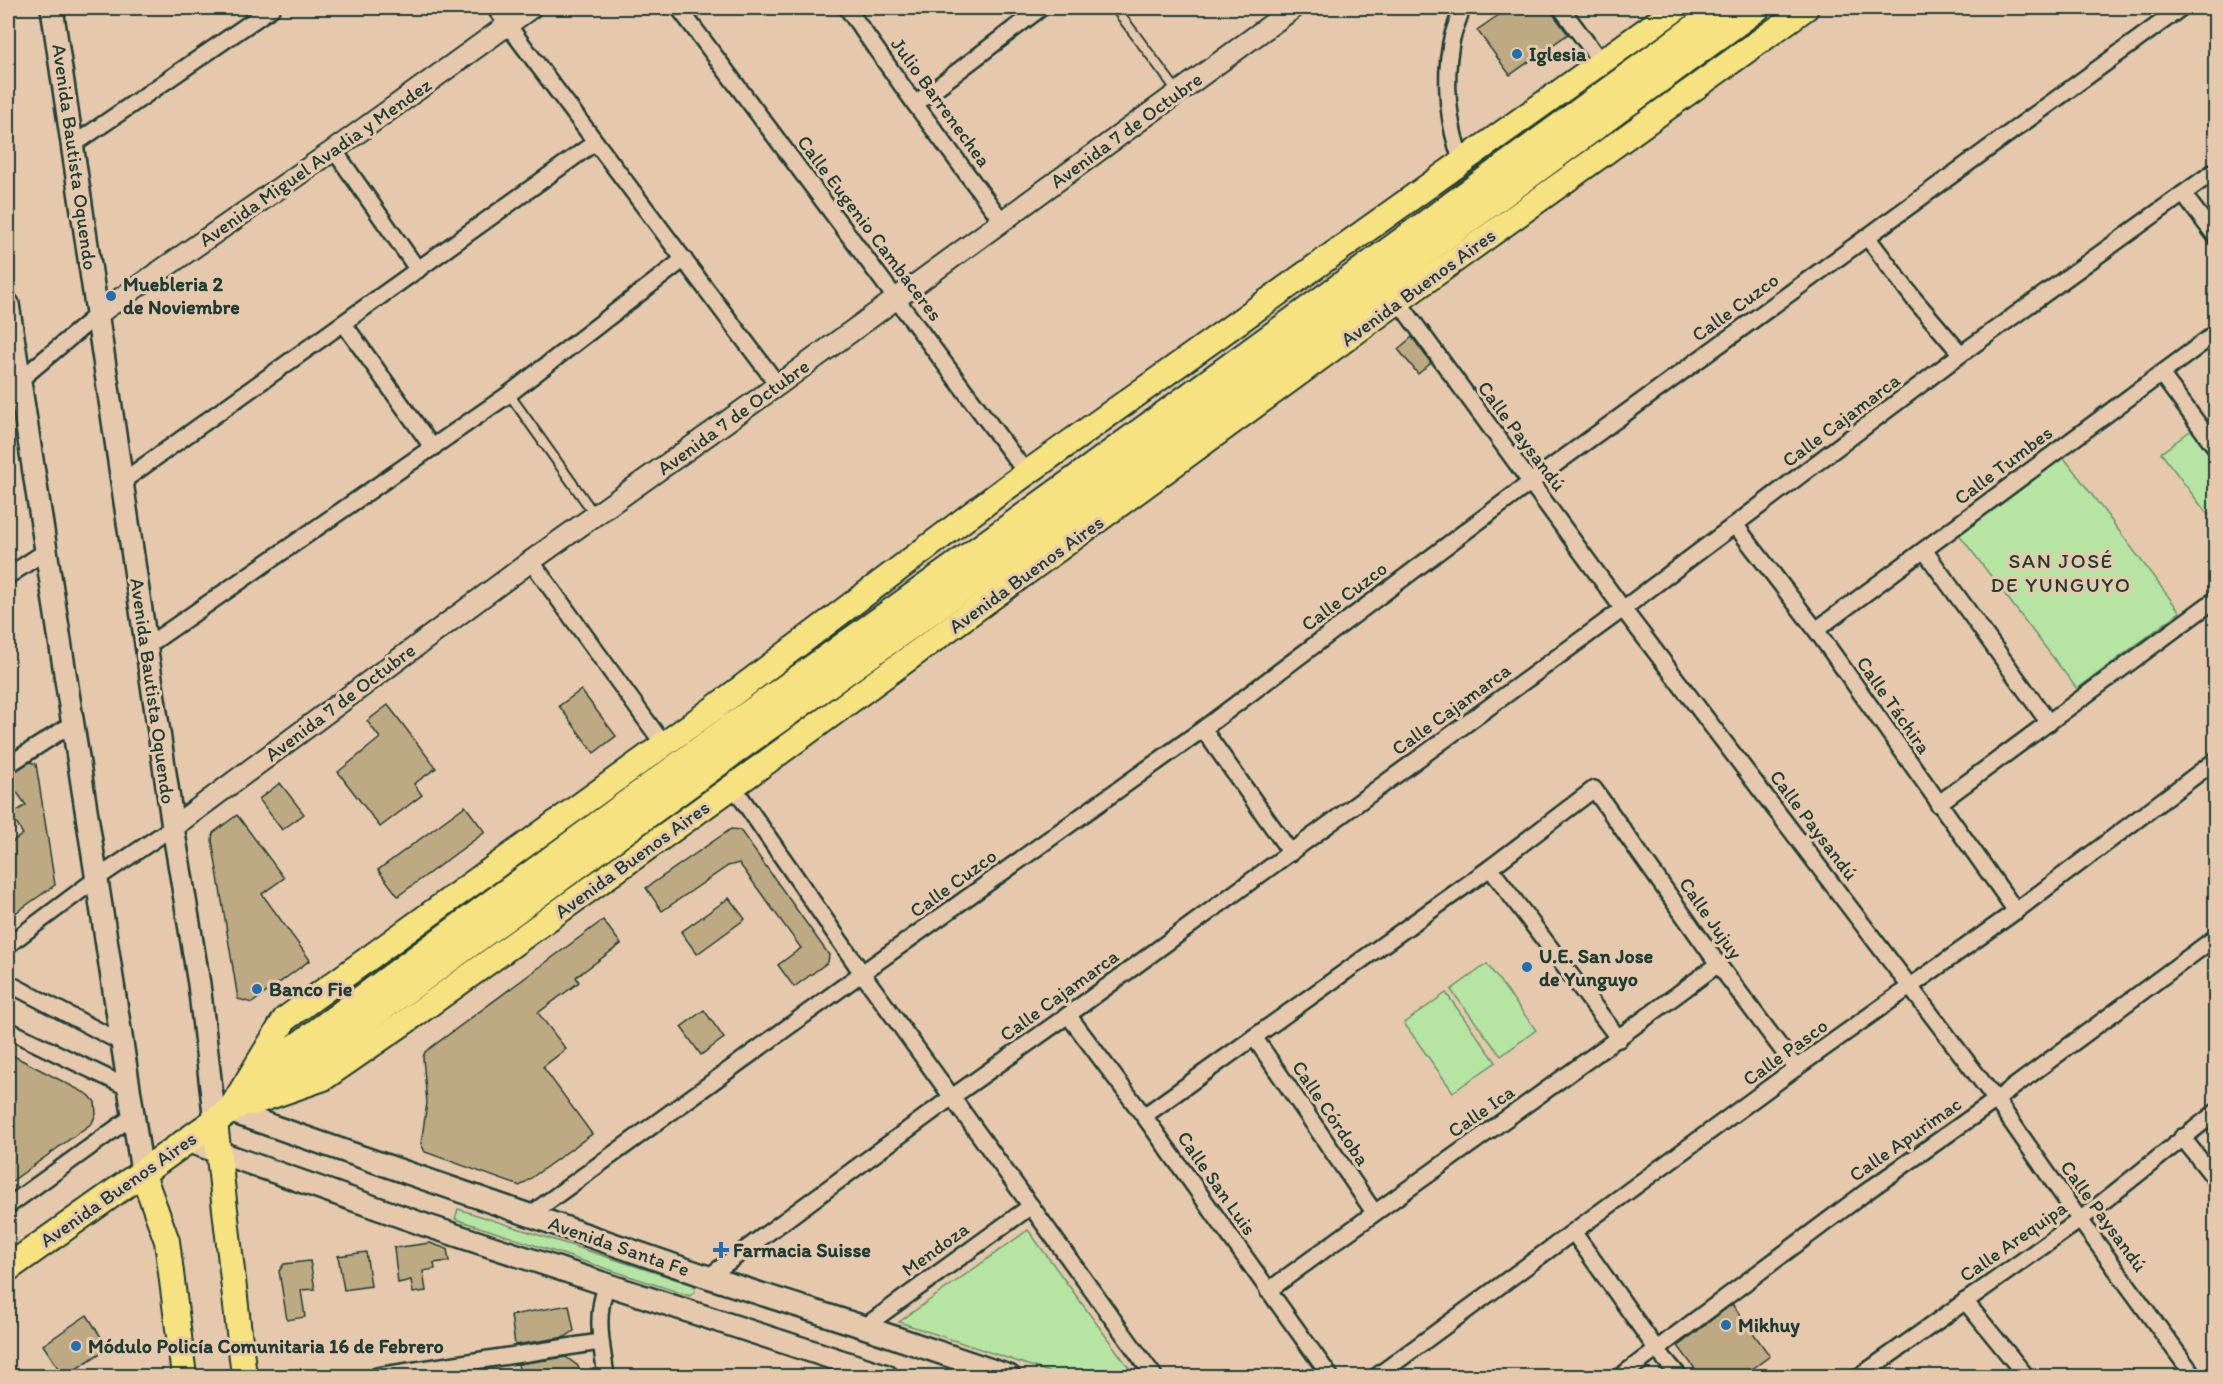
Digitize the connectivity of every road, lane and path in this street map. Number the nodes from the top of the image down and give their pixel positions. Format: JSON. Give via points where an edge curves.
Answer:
{"nodes":[{"id":1,"x":52,"y":8,"type":"edge"},
{"id":2,"x":272,"y":8,"type":"edge"},
{"id":3,"x":495,"y":8,"type":"edge"},
{"id":4,"x":531,"y":8,"type":"edge"},
{"id":5,"x":680,"y":8,"type":"edge"},
{"id":6,"x":847,"y":8,"type":"edge"},
{"id":7,"x":1115,"y":8,"type":"edge"},
{"id":8,"x":1294,"y":8,"type":"edge"},
{"id":9,"x":1462,"y":8,"type":"edge"},
{"id":10,"x":1560,"y":8,"type":"edge"},
{"id":11,"x":1677,"y":8,"type":"edge"},
{"id":12,"x":1722,"y":8,"type":"edge"},
{"id":13,"x":1757,"y":8,"type":"edge"},
{"id":14,"x":1806,"y":8,"type":"edge"},
{"id":15,"x":2181,"y":8,"type":"edge"},
{"id":16,"x":1037,"y":9,"type":"edge"},
{"id":17,"x":507,"y":25,"type":"junction"},
{"id":18,"x":1601,"y":62,"type":"junction"},
{"id":19,"x":1178,"y":92,"type":"junction"},
{"id":20,"x":915,"y":104,"type":"junction"},
{"id":21,"x":594,"y":143,"type":"junction"},
{"id":22,"x":73,"y":145,"type":"junction"},
{"id":23,"x":334,"y":150,"type":"junction"},
{"id":24,"x":1462,"y":162,"type":"junction"},
{"id":25,"x":2216,"y":170,"type":"edge"},
{"id":26,"x":2183,"y":194,"type":"junction"},
{"id":27,"x":1002,"y":221,"type":"junction"},
{"id":28,"x":1868,"y":237,"type":"junction"},
{"id":29,"x":2216,"y":237,"type":"edge"},
{"id":30,"x":684,"y":259,"type":"junction"},
{"id":31,"x":418,"y":270,"type":"junction"},
{"id":32,"x":895,"y":298,"type":"junction"},
{"id":33,"x":1398,"y":301,"type":"junction"},
{"id":34,"x":8,"y":304,"type":"edge"},
{"id":35,"x":98,"y":314,"type":"junction"},
{"id":36,"x":344,"y":324,"type":"junction"},
{"id":37,"x":2216,"y":333,"type":"edge"},
{"id":38,"x":1961,"y":354,"type":"junction"},
{"id":39,"x":2161,"y":374,"type":"junction"},
{"id":40,"x":778,"y":385,"type":"junction"},
{"id":41,"x":14,"y":386,"type":"edge"},
{"id":42,"x":509,"y":394,"type":"junction"},
{"id":43,"x":433,"y":448,"type":"junction"},
{"id":44,"x":2216,"y":448,"type":"edge"},
{"id":45,"x":1027,"y":474,"type":"junction"},
{"id":46,"x":123,"y":481,"type":"junction"},
{"id":47,"x":1531,"y":482,"type":"junction"},
{"id":48,"x":596,"y":516,"type":"junction"},
{"id":49,"x":1736,"y":526,"type":"junction"},
{"id":50,"x":1924,"y":550,"type":"junction"},
{"id":51,"x":46,"y":551,"type":"junction"},
{"id":52,"x":531,"y":561,"type":"junction"},
{"id":53,"x":8,"y":576,"type":"edge"},
{"id":54,"x":2216,"y":599,"type":"edge"},
{"id":55,"x":1623,"y":609,"type":"junction"},
{"id":56,"x":1816,"y":630,"type":"junction"},
{"id":57,"x":147,"y":646,"type":"junction"},
{"id":58,"x":2049,"y":723,"type":"junction"},
{"id":59,"x":72,"y":724,"type":"junction"},
{"id":60,"x":1203,"y":729,"type":"junction"},
{"id":61,"x":664,"y":745,"type":"junction"},
{"id":62,"x":2216,"y":760,"type":"edge"},
{"id":63,"x":8,"y":765,"type":"edge"},
{"id":64,"x":733,"y":786,"type":"junction"},
{"id":65,"x":1938,"y":804,"type":"junction"},
{"id":66,"x":173,"y":826,"type":"junction"},
{"id":67,"x":1291,"y":853,"type":"junction"},
{"id":68,"x":1490,"y":868,"type":"junction"},
{"id":69,"x":96,"y":879,"type":"junction"},
{"id":70,"x":2016,"y":911,"type":"junction"},
{"id":71,"x":2216,"y":937,"type":"edge"},
{"id":72,"x":8,"y":945,"type":"edge"},
{"id":73,"x":1718,"y":964,"type":"junction"},
{"id":74,"x":862,"y":973,"type":"junction"},
{"id":75,"x":8,"y":983,"type":"edge"},
{"id":76,"x":1911,"y":988,"type":"junction"},
{"id":77,"x":1068,"y":1015,"type":"junction"},
{"id":78,"x":8,"y":1030,"type":"edge"},
{"id":79,"x":1254,"y":1037,"type":"junction"},
{"id":80,"x":1619,"y":1040,"type":"junction"},
{"id":81,"x":122,"y":1043,"type":"junction"},
{"id":82,"x":1796,"y":1068,"type":"junction"},
{"id":83,"x":129,"y":1088,"type":"junction"},
{"id":84,"x":952,"y":1097,"type":"junction"},
{"id":85,"x":1996,"y":1100,"type":"junction"},
{"id":86,"x":2216,"y":1112,"type":"edge"},
{"id":87,"x":133,"y":1116,"type":"junction"},
{"id":88,"x":222,"y":1116,"type":"junction"},
{"id":89,"x":1144,"y":1116,"type":"junction"},
{"id":90,"x":2182,"y":1137,"type":"junction"},
{"id":91,"x":187,"y":1141,"type":"junction"},
{"id":92,"x":218,"y":1151,"type":"junction"},
{"id":93,"x":142,"y":1172,"type":"junction"},
{"id":94,"x":2216,"y":1180,"type":"edge"},
{"id":95,"x":8,"y":1206,"type":"edge"},
{"id":96,"x":1031,"y":1206,"type":"junction"},
{"id":97,"x":1374,"y":1212,"type":"junction"},
{"id":98,"x":531,"y":1214,"type":"junction"},
{"id":99,"x":2080,"y":1220,"type":"junction"},
{"id":100,"x":1574,"y":1233,"type":"junction"},
{"id":101,"x":8,"y":1268,"type":"edge"},
{"id":102,"x":708,"y":1277,"type":"junction"},
{"id":103,"x":607,"y":1285,"type":"junction"},
{"id":104,"x":1268,"y":1291,"type":"junction"},
{"id":105,"x":1965,"y":1301,"type":"junction"},
{"id":106,"x":864,"y":1327,"type":"junction"},
{"id":107,"x":600,"y":1342,"type":"junction"},
{"id":108,"x":1657,"y":1350,"type":"junction"},
{"id":109,"x":608,"y":1375,"type":"edge"},
{"id":110,"x":184,"y":1377,"type":"edge"},
{"id":111,"x":244,"y":1377,"type":"edge"},
{"id":112,"x":377,"y":1377,"type":"edge"},
{"id":113,"x":887,"y":1377,"type":"edge"},
{"id":114,"x":1009,"y":1377,"type":"edge"},
{"id":115,"x":1154,"y":1377,"type":"edge"},
{"id":116,"x":1330,"y":1377,"type":"edge"},
{"id":117,"x":1377,"y":1377,"type":"edge"},
{"id":118,"x":1621,"y":1377,"type":"edge"},
{"id":119,"x":1679,"y":1377,"type":"edge"},
{"id":120,"x":1860,"y":1377,"type":"edge"},
{"id":121,"x":2026,"y":1377,"type":"edge"},
{"id":122,"x":2194,"y":1377,"type":"edge"}],
"edges":[{"from":1,"to":22,"type":"main road","name":"Avenida Bautista Oquendo"},
{"from":2,"to":22,"type":"street"},
{"from":3,"to":17,"type":"street"},
{"from":4,"to":17,"type":"street","name":"Avenida Miguel Avadia y Mendez"},
{"from":5,"to":32,"type":"street","name":"Calle Eugenio Cambaceres"},
{"from":6,"to":20,"type":"street","name":"Julio Barrenechea"},
{"from":7,"to":19,"type":"lane"},
{"from":8,"to":19,"type":"street","name":"Avenida 7 de Octubre"},
{"from":9,"to":24,"type":"street","via":[[1451,43],[1449,83],[1449,114]]},
{"from":10,"to":18,"type":"street"},
{"from":11,"to":18,"type":"main road","name":"Avenida Buenos Aires"},
{"from":12,"to":88,"type":"highway","name":"Avenida Buenos Aires","via":[[374,989],[295,1048]]},
{"from":13,"to":88,"type":"highway","name":"Avenida Buenos Aires","via":[[1052,525],[309,1061]]},
{"from":14,"to":33,"type":"main road","name":"Avenida Buenos Aires"},
{"from":15,"to":28,"type":"street","name":"Calle Cuzco"},
{"from":16,"to":20,"type":"street"},
{"from":17,"to":21,"type":"street"},
{"from":17,"to":23,"type":"street","name":"Avenida Miguel Avadia y Mendez"},
{"from":18,"to":24,"type":"main road","name":"Avenida Buenos Aires"},
{"from":19,"to":27,"type":"street","name":"Avenida 7 de Octubre"},
{"from":20,"to":27,"type":"street","name":"Julio Barrenechea"},
{"from":21,"to":30,"type":"street"},
{"from":21,"to":31,"type":"street"},
{"from":22,"to":35,"type":"main road","name":"Avenida Bautista Oquendo"},
{"from":23,"to":31,"type":"street"},
{"from":23,"to":35,"type":"street","name":"Avenida Miguel Avadia y Mendez"},
{"from":24,"to":45,"type":"main road","name":"Avenida Buenos Aires"},
{"from":25,"to":26,"type":"street","name":"Calle Cajamarca"},
{"from":26,"to":29,"type":"street"},
{"from":26,"to":38,"type":"street","name":"Calle Cajamarca"},
{"from":27,"to":32,"type":"street","name":"Avenida 7 de Octubre"},
{"from":28,"to":38,"type":"street"},
{"from":28,"to":47,"type":"street","name":"Calle Cuzco"},
{"from":30,"to":40,"type":"street"},
{"from":30,"to":42,"type":"street"},
{"from":31,"to":36,"type":"street"},
{"from":32,"to":40,"type":"street","name":"Avenida 7 de Octubre"},
{"from":32,"to":45,"type":"street","name":"Calle Eugenio Cambaceres"},
{"from":33,"to":47,"type":"street","name":"Calle Paysandú"},
{"from":33,"to":64,"type":"main road","name":"Avenida Buenos Aires"},
{"from":34,"to":41,"type":"main road"},
{"from":35,"to":41,"type":"street"},
{"from":35,"to":46,"type":"main road","name":"Avenida Bautista Oquendo"},
{"from":36,"to":43,"type":"street"},
{"from":36,"to":46,"type":"street"},
{"from":37,"to":39,"type":"street","name":"Calle Tumbes"},
{"from":38,"to":49,"type":"street","name":"Calle Cajamarca"},
{"from":39,"to":44,"type":"street"},
{"from":39,"to":50,"type":"street","name":"Calle Tumbes"},
{"from":40,"to":48,"type":"street","name":"Avenida 7 de Octubre"},
{"from":41,"to":51,"type":"main road"},
{"from":42,"to":43,"type":"street"},
{"from":42,"to":48,"type":"lane"},
{"from":43,"to":57,"type":"street"},
{"from":45,"to":61,"type":"main road","name":"Avenida Buenos Aires"},
{"from":46,"to":57,"type":"main road","name":"Avenida Bautista Oquendo"},
{"from":47,"to":55,"type":"street","name":"Calle Paysandú"},
{"from":47,"to":60,"type":"street","name":"Calle Cuzco"},
{"from":48,"to":52,"type":"street","name":"Avenida 7 de Octubre"},
{"from":49,"to":55,"type":"street","name":"Calle Cajamarca"},
{"from":49,"to":56,"type":"street","name":"Calle Táchira"},
{"from":50,"to":56,"type":"street","name":"Calle Tumbes"},
{"from":50,"to":58,"type":"street"},
{"from":51,"to":53,"type":"street"},
{"from":51,"to":59,"type":"main road"},
{"from":52,"to":61,"type":"street"},
{"from":52,"to":66,"type":"street","name":"Avenida 7 de Octubre"},
{"from":54,"to":58,"type":"street"},
{"from":55,"to":67,"type":"street","name":"Calle Cajamarca"},
{"from":55,"to":76,"type":"street","name":"Calle Paysandú"},
{"from":56,"to":65,"type":"street","name":"Calle Táchira"},
{"from":57,"to":66,"type":"main road","name":"Avenida Bautista Oquendo"},
{"from":58,"to":65,"type":"street"},
{"from":59,"to":63,"type":"street"},
{"from":59,"to":69,"type":"main road"},
{"from":60,"to":67,"type":"street"},
{"from":60,"to":74,"type":"street","name":"Calle Cuzco"},
{"from":61,"to":88,"type":"main road","name":"Avenida Buenos Aires","via":[[285,1019]]},
{"from":62,"to":70,"type":"street","name":"Calle Pasco"},
{"from":64,"to":74,"type":"street"},
{"from":64,"to":88,"type":"main road","name":"Avenida Buenos Aires","via":[[324,1078]]},
{"from":65,"to":70,"type":"street","name":"Calle Táchira"},
{"from":66,"to":69,"type":"street"},
{"from":66,"to":88,"type":"main road","name":"Avenida Bautista Oquendo"},
{"from":67,"to":77,"type":"street","name":"Calle Cajamarca"},
{"from":68,"to":73,"type":"street","name":"Calle Jujuy","via":[[1594,789]]},
{"from":68,"to":79,"type":"street"},
{"from":68,"to":80,"type":"street"},
{"from":69,"to":72,"type":"street"},
{"from":69,"to":81,"type":"main road"},
{"from":70,"to":76,"type":"street","name":"Calle Pasco"},
{"from":71,"to":85,"type":"street","name":"Calle Apurimac"},
{"from":73,"to":80,"type":"street","name":"Calle Ica"},
{"from":73,"to":82,"type":"street","name":"Calle Jujuy"},
{"from":74,"to":84,"type":"street"},
{"from":74,"to":98,"type":"street","name":"Calle Cuzco"},
{"from":75,"to":81,"type":"street"},
{"from":76,"to":82,"type":"street","name":"Calle Pasco"},
{"from":76,"to":85,"type":"street","name":"Calle Paysandú"},
{"from":77,"to":84,"type":"street","name":"Calle Cajamarca"},
{"from":77,"to":89,"type":"street","name":"Calle San Luis"},
{"from":78,"to":83,"type":"street"},
{"from":79,"to":89,"type":"street"},
{"from":79,"to":97,"type":"street","name":"Calle Córdoba"},
{"from":80,"to":97,"type":"street","name":"Calle Ica"},
{"from":81,"to":83,"type":"main road"},
{"from":82,"to":100,"type":"street","name":"Calle Pasco"},
{"from":83,"to":87,"type":"main road"},
{"from":84,"to":96,"type":"street"},
{"from":84,"to":102,"type":"street","name":"Calle Cajamarca"},
{"from":85,"to":99,"type":"street","name":"Calle Paysandú"},
{"from":85,"to":108,"type":"street","name":"Calle Apurimac","via":[[1866,1192]]},
{"from":86,"to":90,"type":"street","name":"Calle Arequipa"},
{"from":87,"to":93,"type":"main road"},
{"from":87,"to":95,"type":"street"},
{"from":88,"to":91,"type":"highway","name":"Avenida Buenos Aires"},
{"from":88,"to":92,"type":"main road","name":"Avenida Bautista Oquendo"},
{"from":88,"to":98,"type":"main road","name":"Avenida Santa Fe"},
{"from":89,"to":104,"type":"street","name":"Calle San Luis"},
{"from":90,"to":94,"type":"street"},
{"from":90,"to":99,"type":"street","name":"Calle Arequipa"},
{"from":91,"to":92,"type":"main road","name":"Avenida Santa Fe"},
{"from":91,"to":93,"type":"highway","name":"Avenida Buenos Aires"},
{"from":92,"to":103,"type":"main road","name":"Avenida Santa Fe"},
{"from":92,"to":111,"type":"main road","name":"Avenida Bautista Oquendo"},
{"from":93,"to":101,"type":"highway","name":"Avenida Buenos Aires"},
{"from":93,"to":110,"type":"main road","via":[[167,1242]]},
{"from":96,"to":106,"type":"street","name":"Mendoza"},
{"from":96,"to":115,"type":"street"},
{"from":97,"to":104,"type":"street","name":"Calle Ica"},
{"from":98,"to":102,"type":"main road","name":"Avenida Santa Fe"},
{"from":99,"to":105,"type":"street","name":"Calle Arequipa"},
{"from":99,"to":122,"type":"street","name":"Calle Paysandú"},
{"from":100,"to":108,"type":"street"},
{"from":100,"to":117,"type":"street","name":"Calle Pasco"},
{"from":102,"to":106,"type":"main road","name":"Avenida Santa Fe"},
{"from":103,"to":107,"type":"street","via":[[601,1299]]},
{"from":103,"to":113,"type":"main road","name":"Avenida Santa Fe"},
{"from":104,"to":116,"type":"street","name":"Calle San Luis"},
{"from":105,"to":120,"type":"street","name":"Calle Arequipa"},
{"from":105,"to":121,"type":"street"},
{"from":106,"to":114,"type":"main road","name":"Avenida Santa Fe"},
{"from":107,"to":109,"type":"street"},
{"from":107,"to":112,"type":"street"},
{"from":108,"to":118,"type":"street","name":"Calle Apurimac"},
{"from":108,"to":119,"type":"street"}]}
